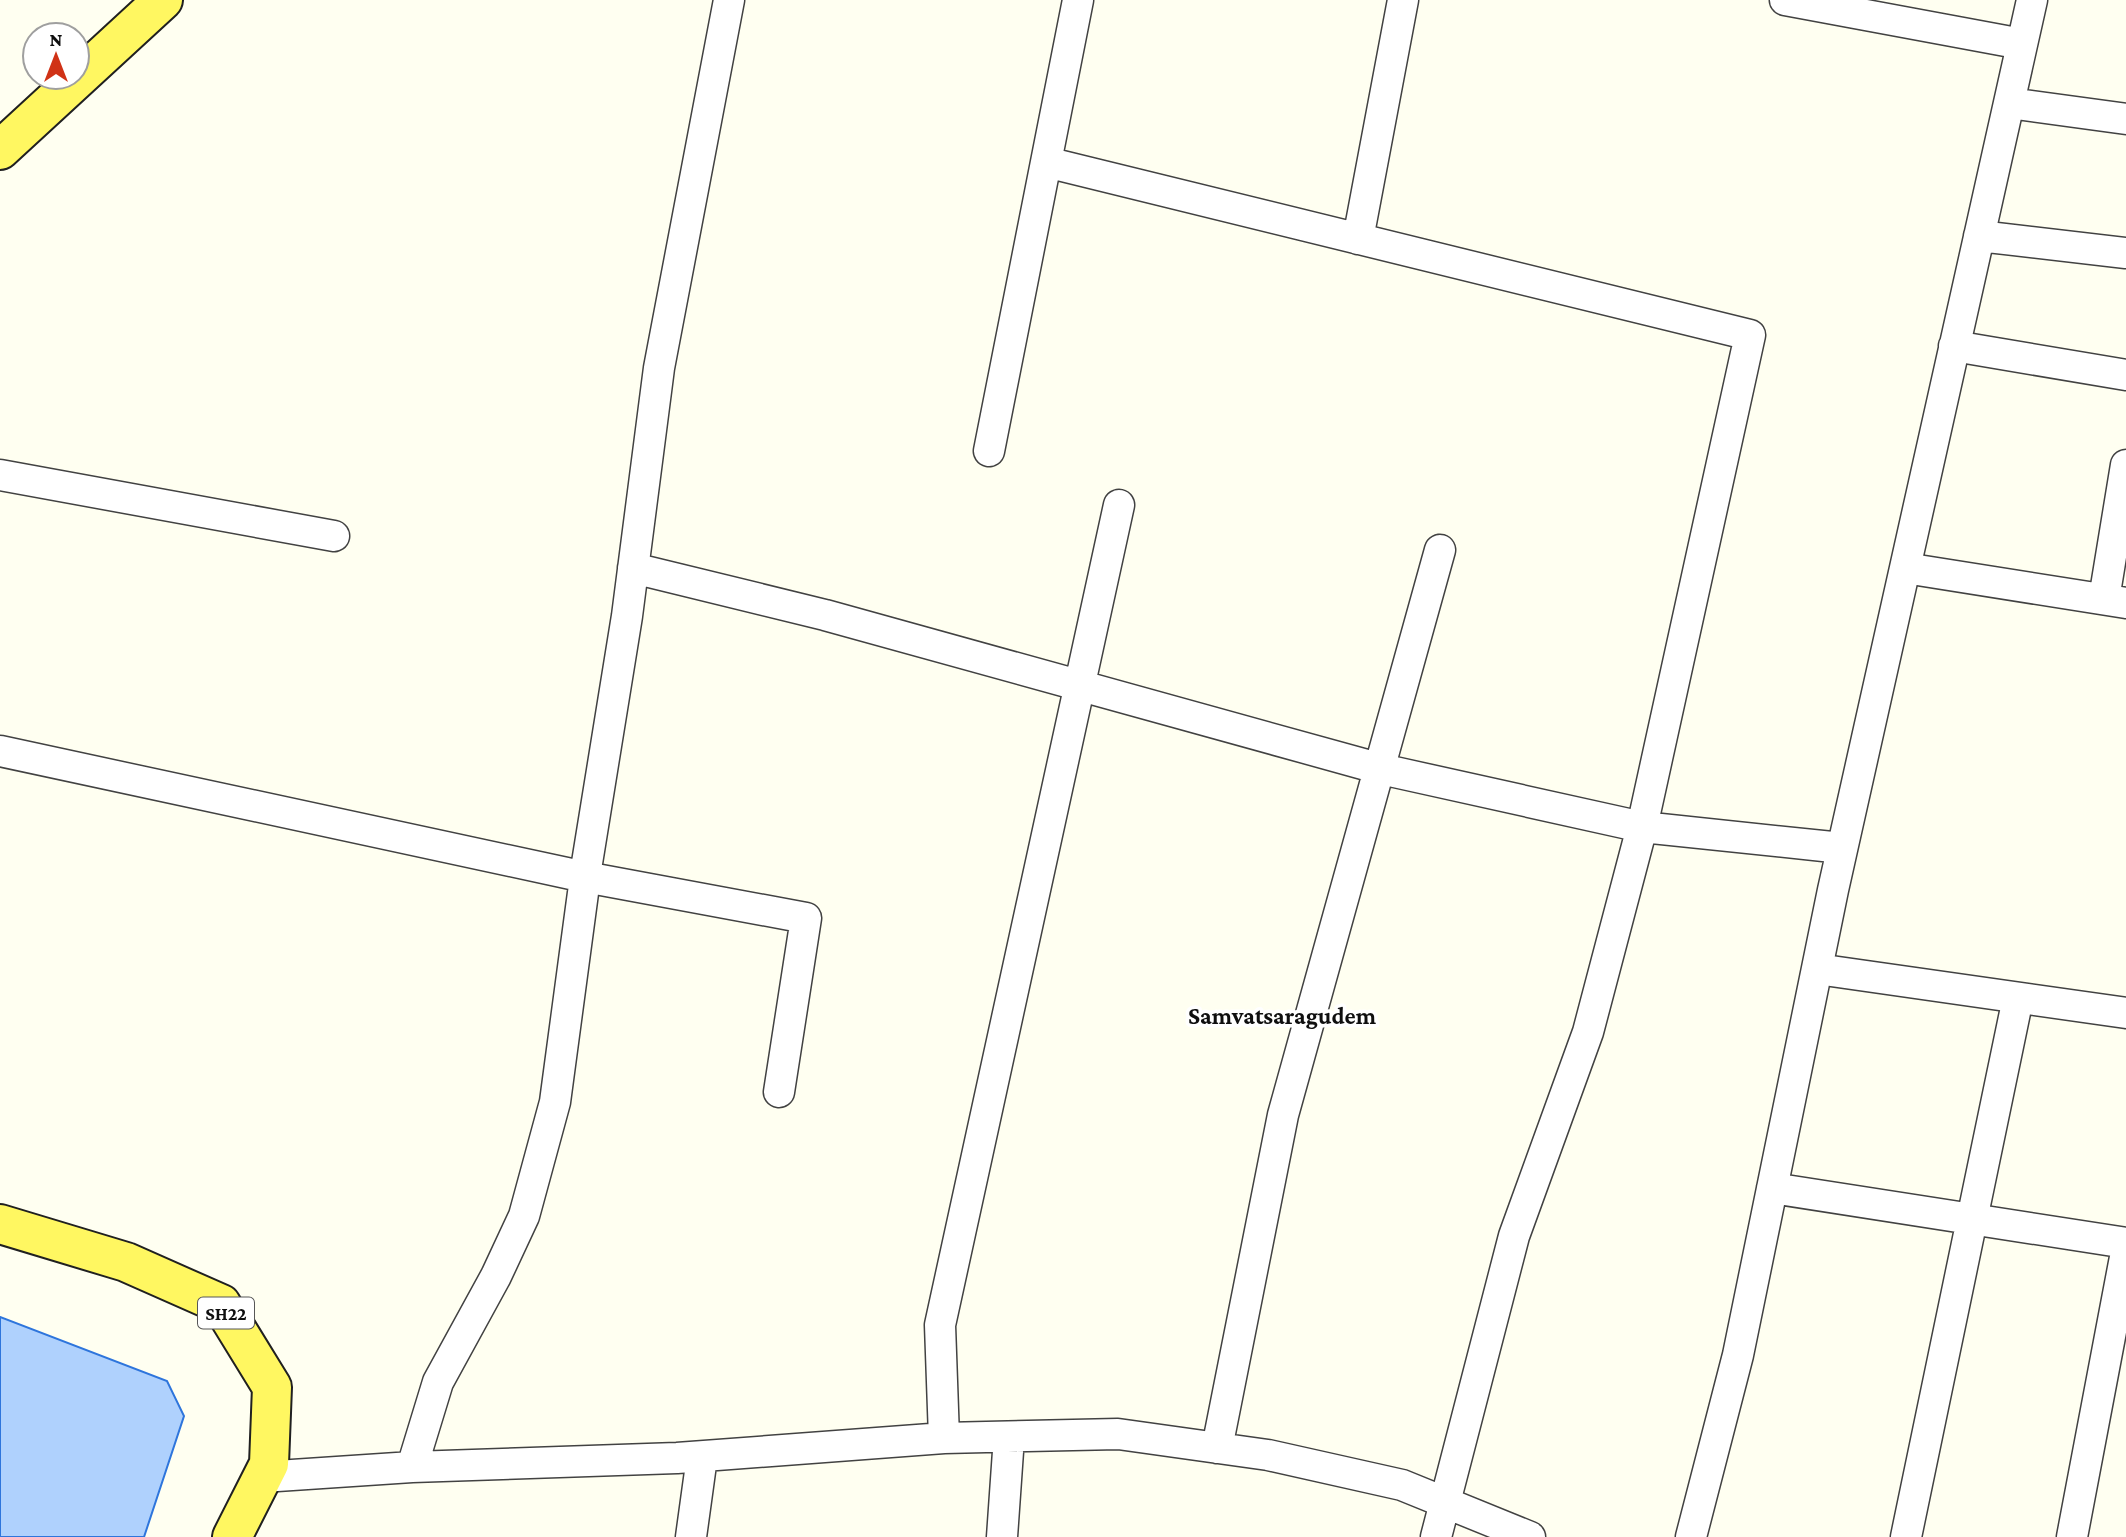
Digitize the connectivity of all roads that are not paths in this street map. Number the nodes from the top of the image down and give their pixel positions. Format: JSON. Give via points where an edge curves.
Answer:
{"nodes":[{"id":1,"x":163,"y":0,"type":"edge"},
{"id":2,"x":729,"y":0,"type":"edge"},
{"id":3,"x":1078,"y":0,"type":"edge"},
{"id":4,"x":1403,"y":0,"type":"edge"},
{"id":5,"x":1785,"y":0,"type":"edge"},
{"id":6,"x":2032,"y":0,"type":"edge"},
{"id":7,"x":2022,"y":44,"type":"junction"},
{"id":8,"x":2009,"y":103,"type":"junction"},
{"id":9,"x":2126,"y":119,"type":"edge"},
{"id":10,"x":0,"y":150,"type":"edge"},
{"id":11,"x":1046,"y":162,"type":"junction"},
{"id":12,"x":1979,"y":236,"type":"junction"},
{"id":13,"x":1358,"y":239,"type":"junction"},
{"id":14,"x":2126,"y":253,"type":"edge"},
{"id":15,"x":1954,"y":346,"type":"junction"},
{"id":16,"x":2126,"y":375,"type":"edge"},
{"id":17,"x":989,"y":451,"type":"dead end"},
{"id":18,"x":2126,"y":465,"type":"edge"},
{"id":19,"x":0,"y":475,"type":"edge"},
{"id":20,"x":1119,"y":505,"type":"dead end"},
{"id":21,"x":334,"y":536,"type":"dead end"},
{"id":22,"x":1440,"y":550,"type":"dead end"},
{"id":23,"x":633,"y":568,"type":"junction"},
{"id":24,"x":1905,"y":568,"type":"junction"},
{"id":25,"x":2115,"y":601,"type":"edge"},
{"id":26,"x":1078,"y":685,"type":"junction"},
{"id":27,"x":0,"y":751,"type":"edge"},
{"id":28,"x":1381,"y":769,"type":"junction"},
{"id":29,"x":1642,"y":827,"type":"junction"},
{"id":30,"x":1843,"y":848,"type":"junction"},
{"id":31,"x":585,"y":877,"type":"junction"},
{"id":32,"x":1817,"y":969,"type":"junction"},
{"id":33,"x":2018,"y":998,"type":"junction"},
{"id":34,"x":2126,"y":1013,"type":"edge"},
{"id":35,"x":779,"y":1092,"type":"dead end"},
{"id":36,"x":1772,"y":1188,"type":"junction"},
{"id":37,"x":1972,"y":1221,"type":"junction"},
{"id":38,"x":0,"y":1224,"type":"edge"},
{"id":39,"x":2126,"y":1242,"type":"edge"},
{"id":40,"x":2126,"y":1252,"type":"edge"},
{"id":41,"x":1009,"y":1437,"type":"junction"},
{"id":42,"x":944,"y":1438,"type":"junction"},
{"id":43,"x":1217,"y":1448,"type":"junction"},
{"id":44,"x":702,"y":1457,"type":"junction"},
{"id":45,"x":412,"y":1467,"type":"junction"},
{"id":46,"x":262,"y":1477,"type":"junction"},
{"id":47,"x":1446,"y":1503,"type":"junction"},
{"id":48,"x":232,"y":1537,"type":"edge"},
{"id":49,"x":691,"y":1537,"type":"edge"},
{"id":50,"x":1003,"y":1537,"type":"edge"},
{"id":51,"x":1436,"y":1537,"type":"edge"},
{"id":52,"x":1530,"y":1537,"type":"edge"},
{"id":53,"x":1691,"y":1537,"type":"edge"},
{"id":54,"x":1906,"y":1537,"type":"edge"},
{"id":55,"x":2072,"y":1537,"type":"edge"}],
"edges":[{"from":1,"to":10,"type":"main road"},
{"from":2,"to":23,"type":"street","via":[[659,368]]},
{"from":3,"to":11,"type":"street"},
{"from":4,"to":13,"type":"street"},
{"from":5,"to":7,"type":"street"},
{"from":6,"to":7,"type":"street"},
{"from":7,"to":8,"type":"street"},
{"from":8,"to":9,"type":"street"},
{"from":8,"to":12,"type":"street"},
{"from":11,"to":13,"type":"street"},
{"from":11,"to":17,"type":"street"},
{"from":12,"to":14,"type":"street"},
{"from":12,"to":15,"type":"street"},
{"from":13,"to":29,"type":"street","via":[[1749,335]]},
{"from":15,"to":16,"type":"street"},
{"from":15,"to":24,"type":"street"},
{"from":18,"to":25,"type":"street"},
{"from":19,"to":21,"type":"street"},
{"from":20,"to":26,"type":"street"},
{"from":22,"to":28,"type":"street"},
{"from":23,"to":26,"type":"street"},
{"from":23,"to":31,"type":"street"},
{"from":24,"to":25,"type":"street"},
{"from":24,"to":30,"type":"street"},
{"from":26,"to":28,"type":"street"},
{"from":26,"to":42,"type":"street","via":[[940,1325]]},
{"from":27,"to":31,"type":"street"},
{"from":28,"to":29,"type":"street"},
{"from":28,"to":43,"type":"street","via":[[1283,1115]]},
{"from":29,"to":30,"type":"street"},
{"from":29,"to":47,"type":"street","via":[[1588,1032],[1514,1236]]},
{"from":30,"to":32,"type":"street"},
{"from":31,"to":35,"type":"street","via":[[806,918]]},
{"from":31,"to":45,"type":"street","via":[[555,1102],[524,1216],[438,1382]]},
{"from":32,"to":33,"type":"street"},
{"from":32,"to":36,"type":"street"},
{"from":33,"to":34,"type":"street"},
{"from":33,"to":37,"type":"street"},
{"from":36,"to":37,"type":"street"},
{"from":36,"to":53,"type":"street","via":[[1738,1355]]},
{"from":37,"to":39,"type":"street"},
{"from":37,"to":54,"type":"street"},
{"from":38,"to":46,"type":"main road","number":"SH22","via":[[126,1262],[221,1304],[272,1387],[269,1464]]},
{"from":40,"to":55,"type":"street"},
{"from":41,"to":42,"type":"street"},
{"from":41,"to":43,"type":"street","via":[[1118,1434]]},
{"from":41,"to":50,"type":"street"},
{"from":42,"to":44,"type":"street"},
{"from":43,"to":47,"type":"street","via":[[1402,1485]]},
{"from":44,"to":45,"type":"street"},
{"from":44,"to":49,"type":"street"},
{"from":45,"to":46,"type":"street"},
{"from":46,"to":48,"type":"main road","number":"SH22"},
{"from":47,"to":51,"type":"street"},
{"from":47,"to":52,"type":"street"}]}
